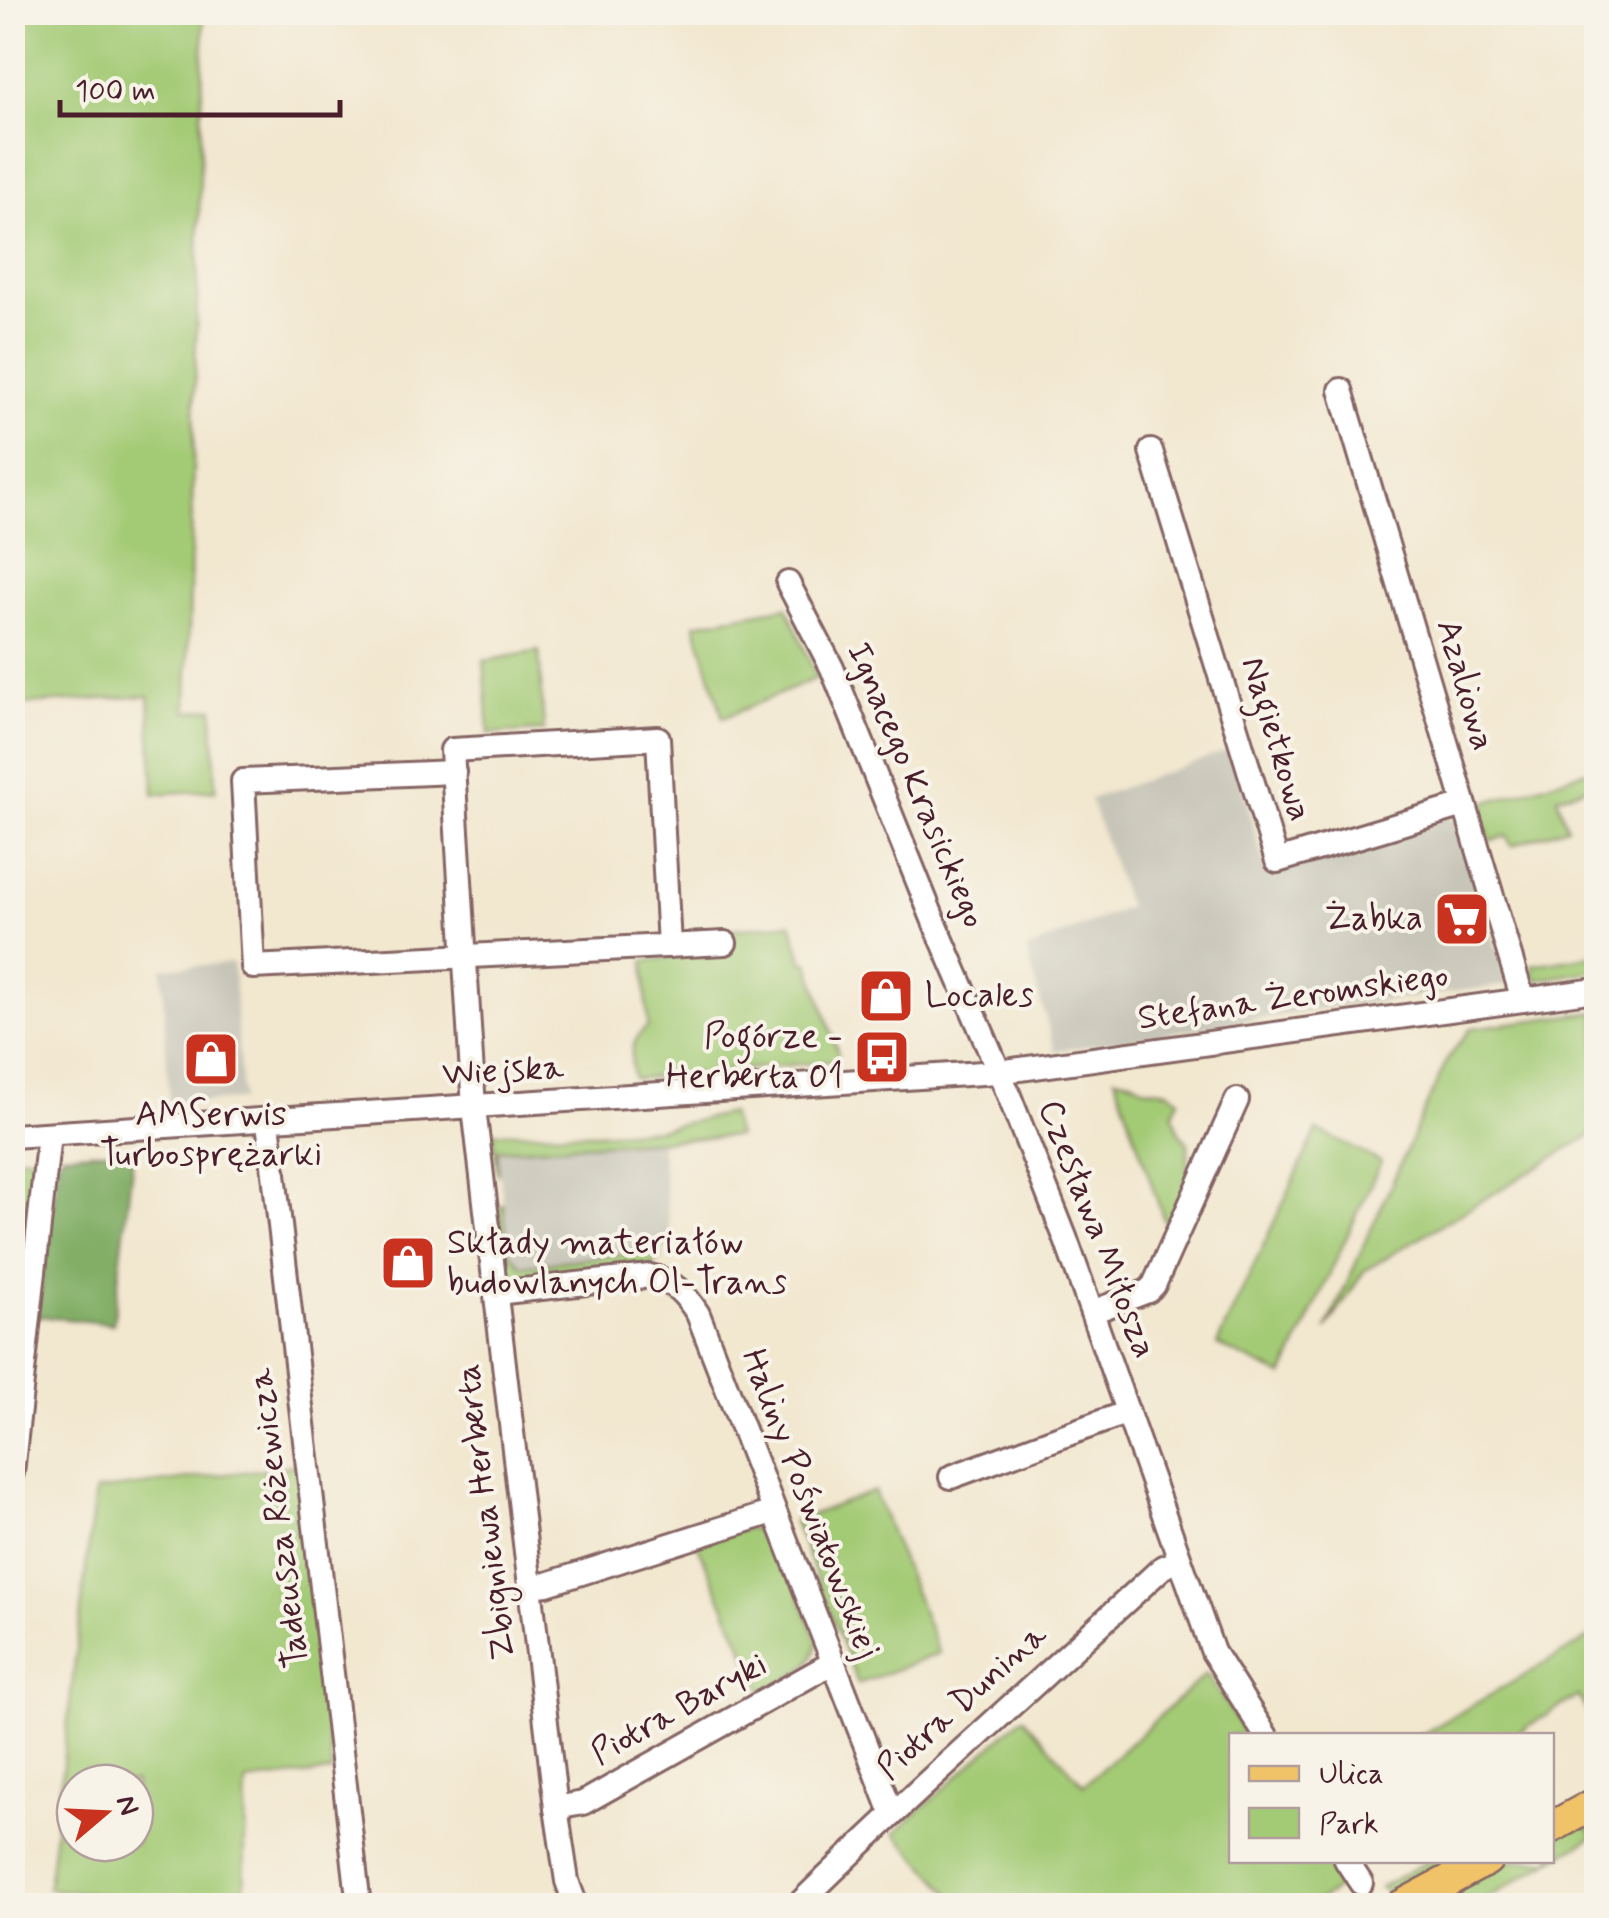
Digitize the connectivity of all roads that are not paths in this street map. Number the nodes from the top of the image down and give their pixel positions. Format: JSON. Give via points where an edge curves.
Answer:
{"nodes":[{"id":1,"x":1341,"y":390,"type":"dead end"},
{"id":2,"x":1151,"y":452,"type":"dead end"},
{"id":3,"x":788,"y":582,"type":"dead end"},
{"id":4,"x":454,"y":772,"type":"junction"},
{"id":5,"x":1464,"y":806,"type":"junction"},
{"id":6,"x":725,"y":943,"type":"dead end"},
{"id":7,"x":669,"y":946,"type":"junction"},
{"id":8,"x":466,"y":957,"type":"junction"},
{"id":9,"x":1596,"y":990,"type":"edge"},
{"id":10,"x":1522,"y":1000,"type":"junction"},
{"id":11,"x":998,"y":1072,"type":"junction"},
{"id":12,"x":1237,"y":1100,"type":"dead end"},
{"id":13,"x":474,"y":1108,"type":"junction"},
{"id":14,"x":268,"y":1122,"type":"junction"},
{"id":15,"x":49,"y":1134,"type":"junction"},
{"id":16,"x":12,"y":1136,"type":"edge"},
{"id":17,"x":496,"y":1293,"type":"junction"},
{"id":18,"x":1092,"y":1312,"type":"junction"},
{"id":19,"x":1128,"y":1412,"type":"junction"},
{"id":20,"x":12,"y":1473,"type":"edge"},
{"id":21,"x":951,"y":1477,"type":"dead end"},
{"id":22,"x":773,"y":1512,"type":"junction"},
{"id":23,"x":1180,"y":1561,"type":"junction"},
{"id":24,"x":530,"y":1586,"type":"junction"},
{"id":25,"x":834,"y":1662,"type":"junction"},
{"id":26,"x":1264,"y":1733,"type":"edge"},
{"id":27,"x":1596,"y":1803,"type":"edge"},
{"id":28,"x":556,"y":1808,"type":"junction"},
{"id":29,"x":892,"y":1812,"type":"junction"},
{"id":30,"x":1554,"y":1825,"type":"edge"},
{"id":31,"x":1348,"y":1863,"type":"edge"},
{"id":32,"x":1480,"y":1863,"type":"edge"},
{"id":33,"x":1361,"y":1883,"type":"dead end"},
{"id":34,"x":359,"y":1906,"type":"edge"},
{"id":35,"x":576,"y":1906,"type":"edge"},
{"id":36,"x":797,"y":1906,"type":"edge"},
{"id":37,"x":1401,"y":1906,"type":"edge"}],
"edges":[{"from":1,"to":5,"type":"street","name":"Azaliowa"},
{"from":2,"to":5,"type":"street","name":"Nagietkowa","via":[[1277,860]]},
{"from":3,"to":11,"type":"street","name":"Ignacego Krasickiego","via":[[832,668]]},
{"from":4,"to":7,"type":"street","via":[[452,750],[658,738]]},
{"from":4,"to":8,"type":"street","name":"Zbigniewa Herberta"},
{"from":4,"to":8,"type":"street","via":[[244,781],[253,967]]},
{"from":5,"to":10,"type":"street","name":"Azaliowa"},
{"from":6,"to":7,"type":"street"},
{"from":7,"to":8,"type":"street"},
{"from":8,"to":13,"type":"street","name":"Zbigniewa Herberta"},
{"from":9,"to":10,"type":"street","name":"Stefana Żeromskiego"},
{"from":10,"to":11,"type":"street","name":"Stefana Żeromskiego"},
{"from":11,"to":13,"type":"street","name":"Wiejska"},
{"from":11,"to":18,"type":"street","name":"Czesława Miłosza"},
{"from":12,"to":18,"type":"street","via":[[1154,1285]]},
{"from":13,"to":14,"type":"street","name":"Wiejska"},
{"from":13,"to":17,"type":"street","name":"Zbigniewa Herberta"},
{"from":14,"to":15,"type":"street","name":"Wiejska"},
{"from":14,"to":34,"type":"street","name":"Tadeusza Różewicza"},
{"from":15,"to":16,"type":"street","name":"Wiejska"},
{"from":15,"to":20,"type":"street"},
{"from":17,"to":22,"type":"street","name":"Haliny Poświatowskiej","via":[[635,1276],[670,1282],[698,1314]]},
{"from":17,"to":24,"type":"street","name":"Zbigniewa Herberta"},
{"from":18,"to":19,"type":"street","name":"Czesława Miłosza"},
{"from":19,"to":21,"type":"street","name":"Czesława Miłosza"},
{"from":19,"to":23,"type":"street","name":"Czesława Miłosza"},
{"from":22,"to":24,"type":"street"},
{"from":22,"to":25,"type":"street","name":"Haliny Poświatowskiej"},
{"from":23,"to":26,"type":"street","name":"Czesława Miłosza","via":[[1213,1652]]},
{"from":23,"to":29,"type":"street","name":"Piotra Dunina","via":[[1163,1567]]},
{"from":24,"to":28,"type":"street","name":"Zbigniewa Herberta"},
{"from":25,"to":28,"type":"street","name":"Piotra Baryki","via":[[582,1804]]},
{"from":25,"to":29,"type":"street","name":"Haliny Poświatowskiej"},
{"from":27,"to":30,"type":"main road"},
{"from":28,"to":35,"type":"street","name":"Zbigniewa Herberta"},
{"from":29,"to":36,"type":"street","name":"Piotra Dunina"},
{"from":31,"to":33,"type":"street"},
{"from":32,"to":37,"type":"main road"}]}
